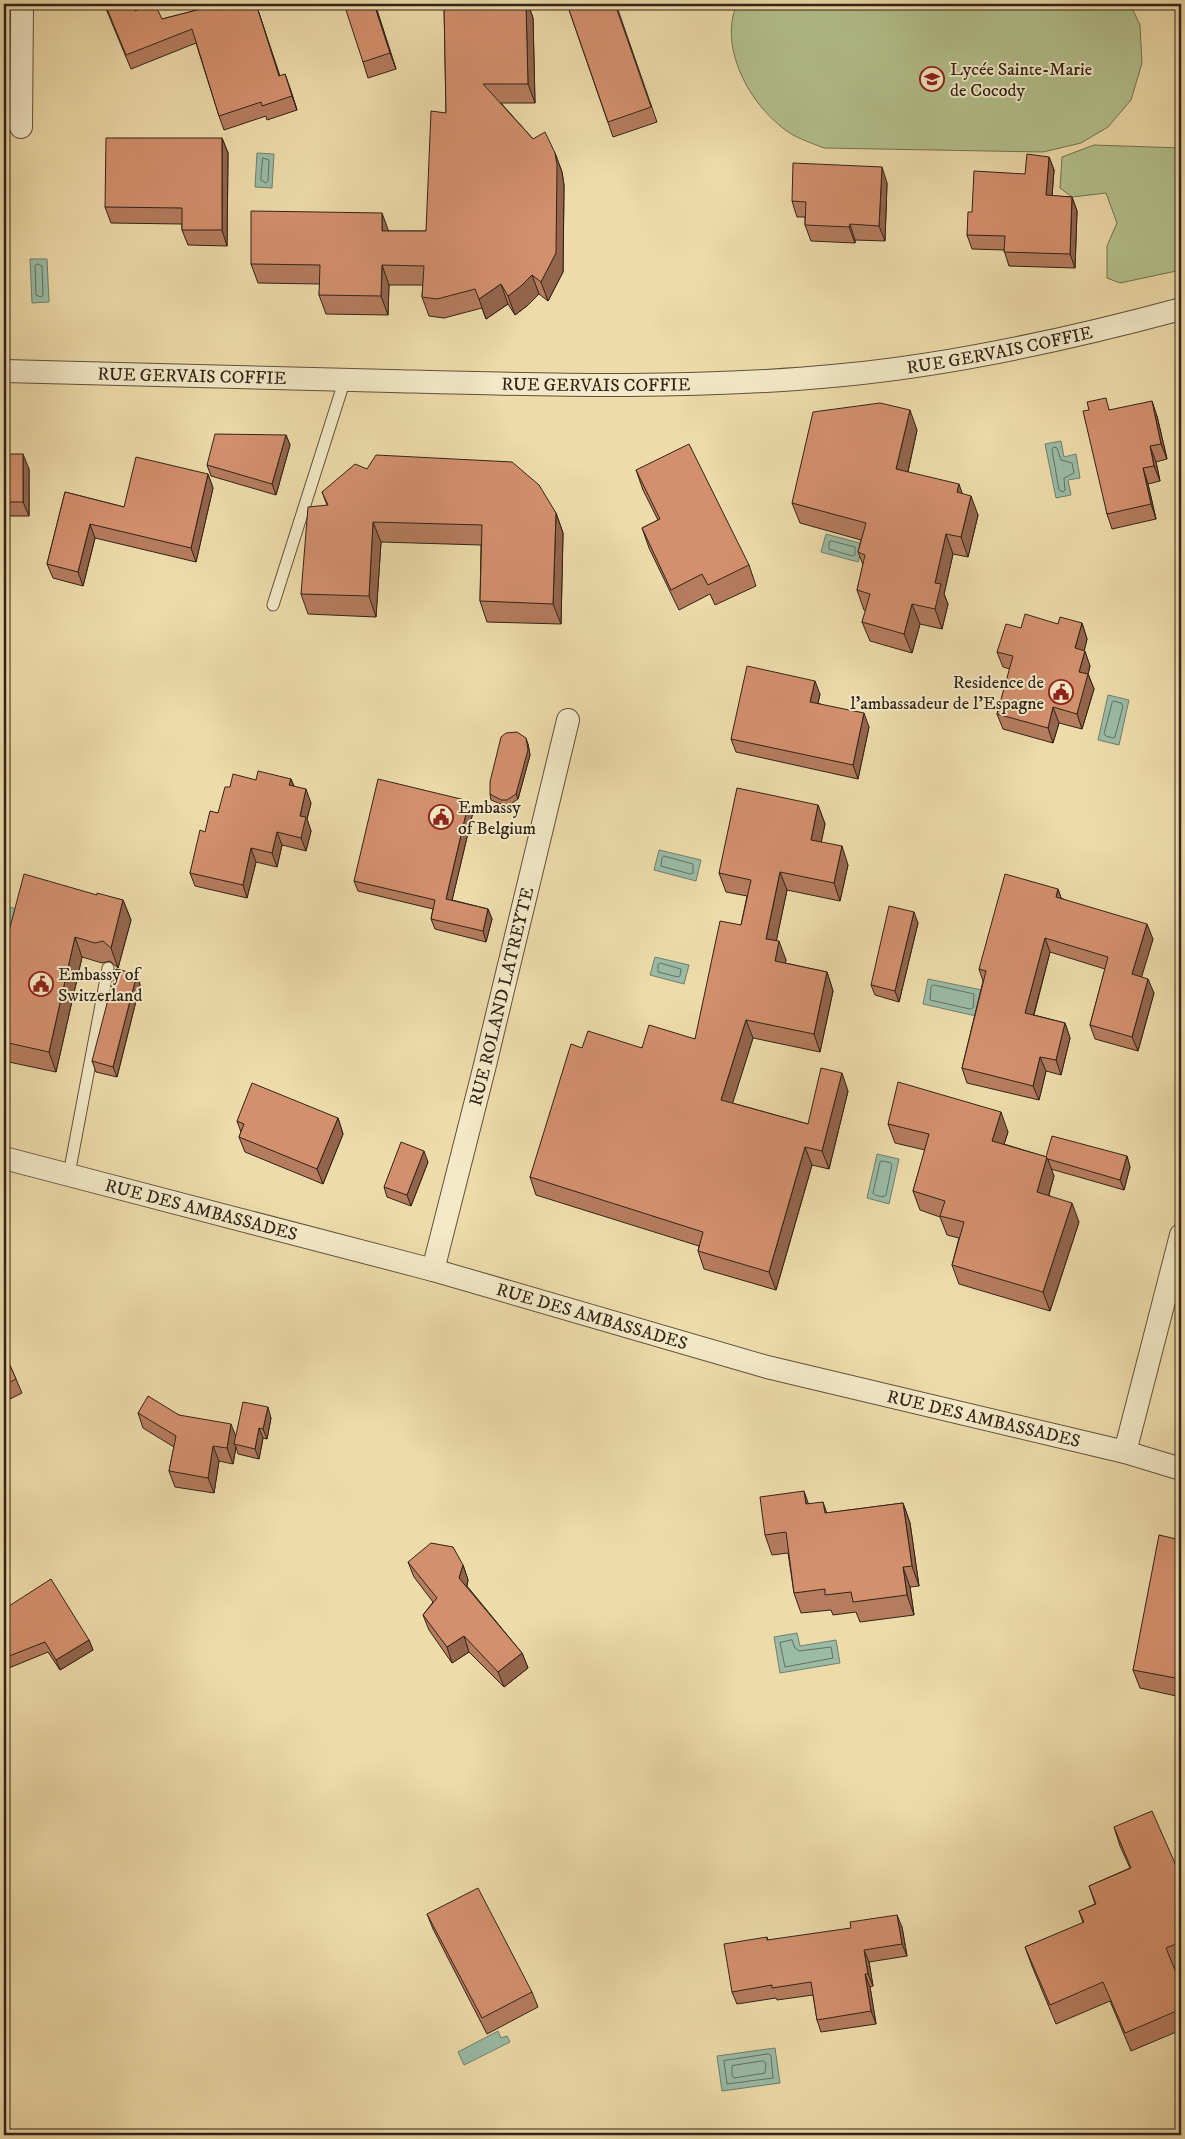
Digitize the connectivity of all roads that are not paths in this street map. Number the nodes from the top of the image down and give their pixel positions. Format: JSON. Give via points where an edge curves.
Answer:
{"nodes":[{"id":1,"x":22,"y":4,"type":"edge"},
{"id":2,"x":21,"y":127,"type":"dead end"},
{"id":3,"x":1181,"y":309,"type":"edge"},
{"id":4,"x":4,"y":371,"type":"edge"},
{"id":5,"x":345,"y":379,"type":"junction"},
{"id":6,"x":273,"y":605,"type":"dead end"},
{"id":7,"x":568,"y":720,"type":"dead end"},
{"id":8,"x":108,"y":968,"type":"edge"},
{"id":9,"x":4,"y":1158,"type":"edge"},
{"id":10,"x":70,"y":1174,"type":"junction"},
{"id":11,"x":1181,"y":1235,"type":"edge"},
{"id":12,"x":433,"y":1270,"type":"junction"},
{"id":13,"x":1124,"y":1452,"type":"junction"},
{"id":14,"x":1181,"y":1469,"type":"edge"}],
"edges":[{"from":1,"to":2,"type":"street"},
{"from":3,"to":5,"type":"street","name":"RUE GERVAIS COFFIE","via":[[1041,344],[950,361],[844,375],[719,385],[607,387]]},
{"from":4,"to":5,"type":"street","name":"RUE GERVAIS COFFIE"},
{"from":5,"to":6,"type":"lane"},
{"from":7,"to":12,"type":"street","name":"RUE ROLAND LATREYTE"},
{"from":8,"to":10,"type":"lane"},
{"from":9,"to":10,"type":"street","name":"RUE DES AMBASSADES"},
{"from":10,"to":12,"type":"street","name":"RUE DES AMBASSADES"},
{"from":11,"to":13,"type":"street"},
{"from":12,"to":13,"type":"street","name":"RUE DES AMBASSADES","via":[[767,1367]]},
{"from":13,"to":14,"type":"street","name":"RUE DES AMBASSADES"}]}
